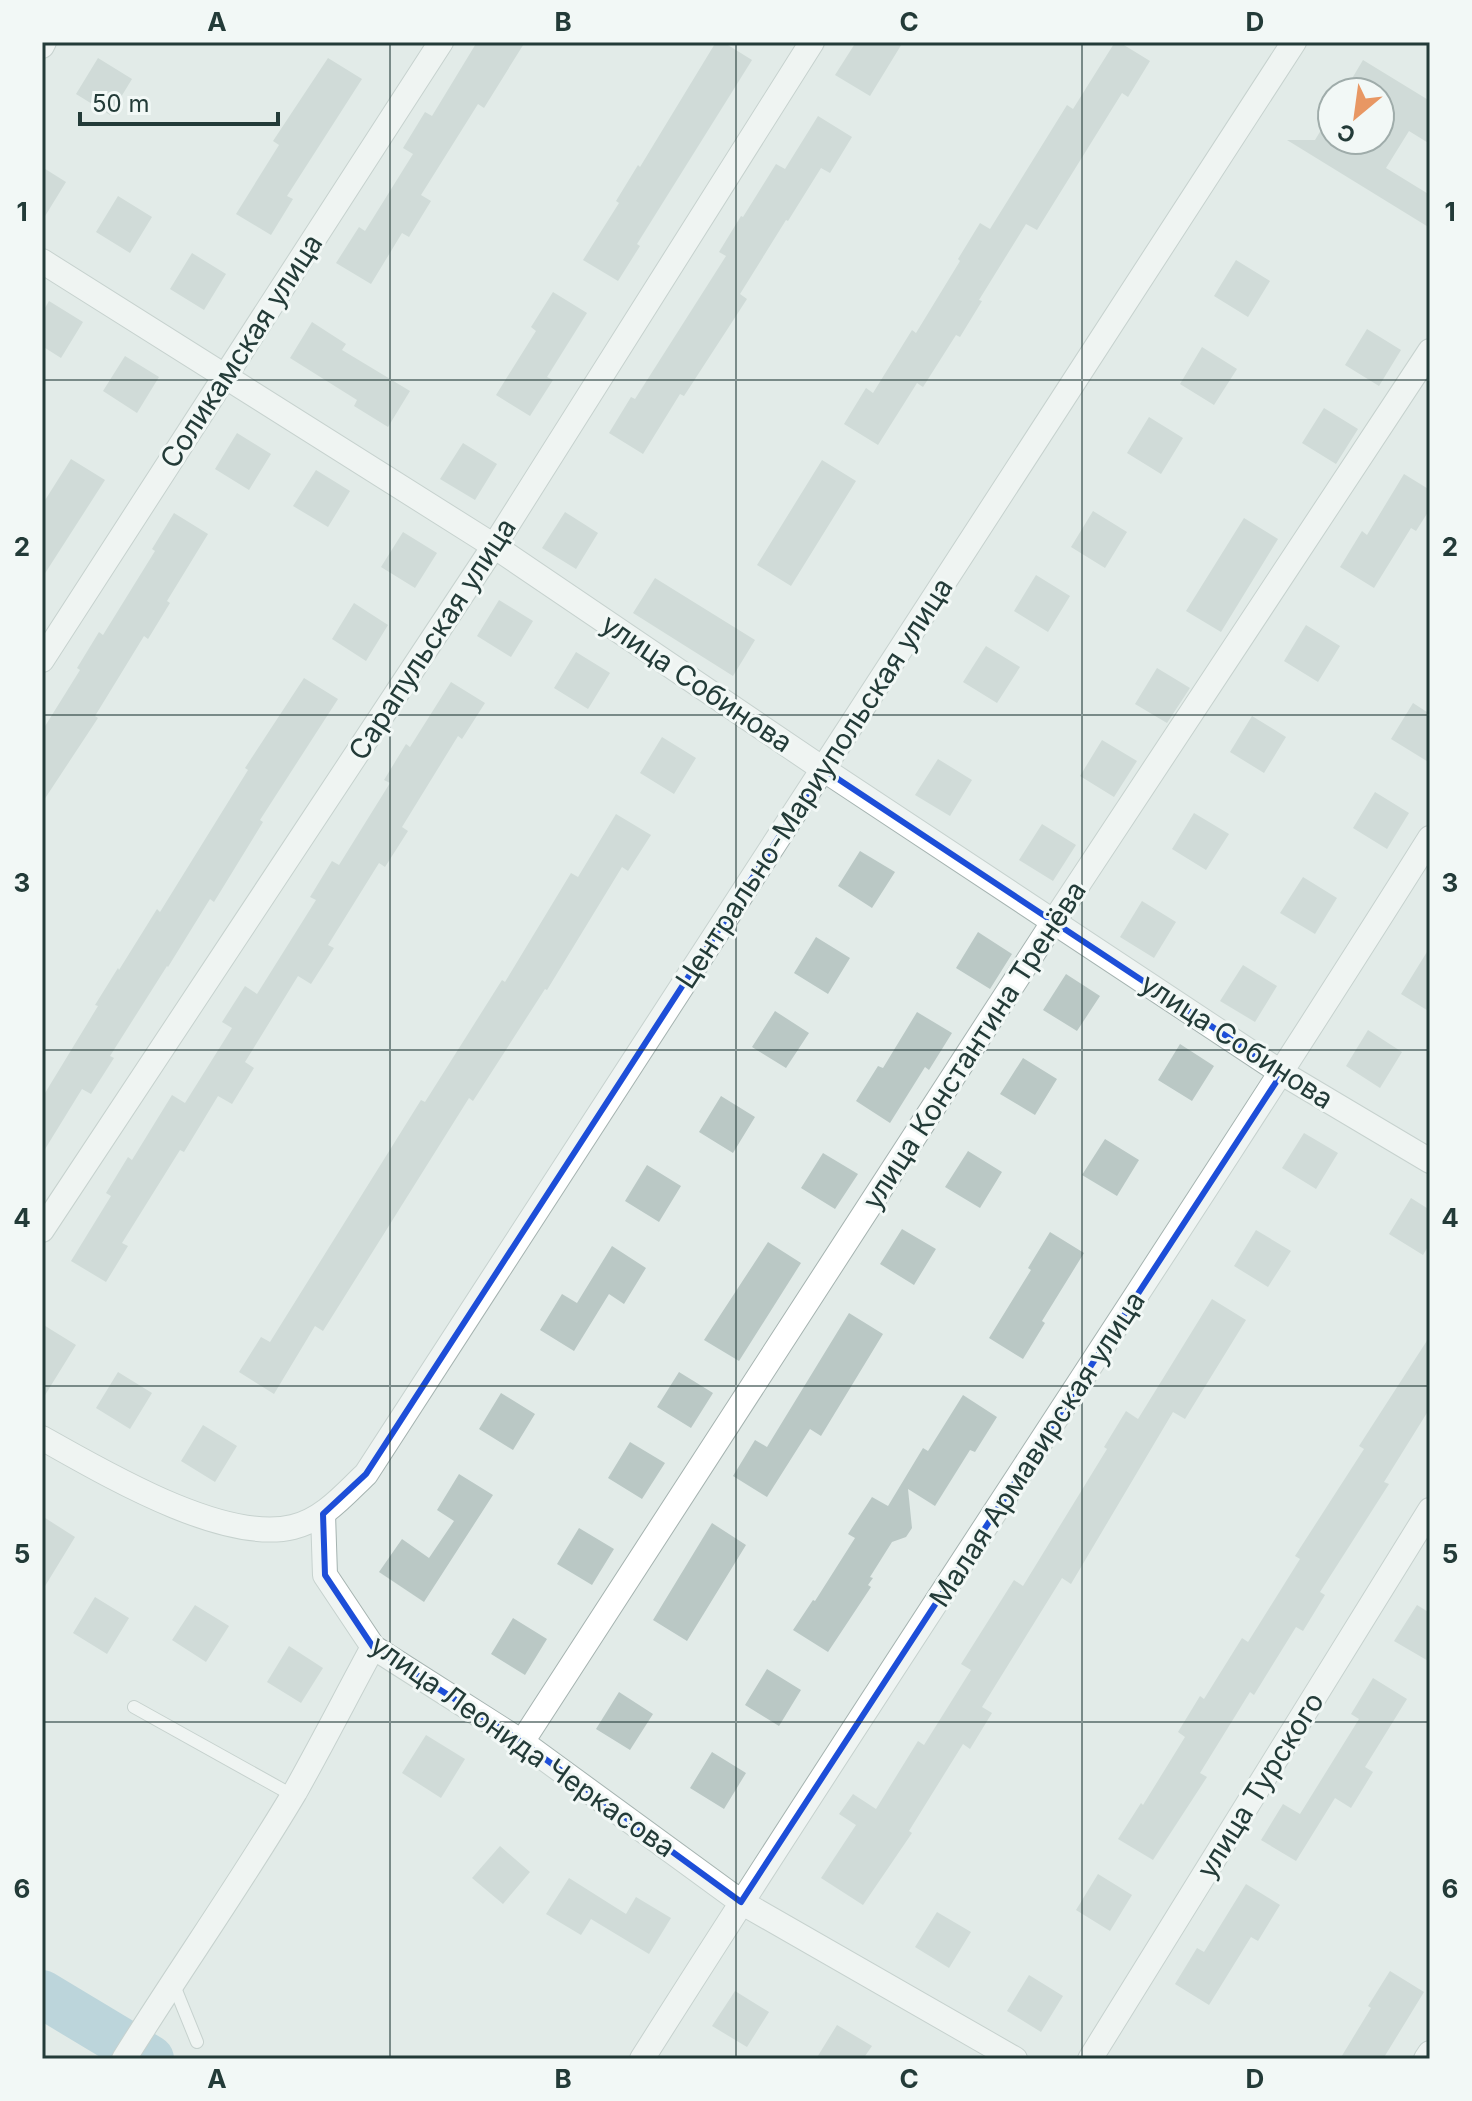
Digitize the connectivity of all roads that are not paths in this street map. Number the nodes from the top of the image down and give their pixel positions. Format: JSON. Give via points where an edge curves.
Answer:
{"nodes":[{"id":1,"x":441,"y":42,"type":"edge"},
{"id":2,"x":812,"y":42,"type":"edge"},
{"id":3,"x":1294,"y":42,"type":"edge"},
{"id":4,"x":42,"y":261,"type":"edge"},
{"id":5,"x":1430,"y":351,"type":"edge"},
{"id":6,"x":225,"y":376,"type":"junction"},
{"id":7,"x":494,"y":546,"type":"junction"},
{"id":8,"x":42,"y":660,"type":"edge"},
{"id":9,"x":823,"y":769,"type":"junction"},
{"id":10,"x":1430,"y":838,"type":"edge"},
{"id":11,"x":1054,"y":921,"type":"junction"},
{"id":12,"x":1282,"y":1073,"type":"junction"},
{"id":13,"x":1430,"y":1161,"type":"edge"},
{"id":14,"x":42,"y":1230,"type":"edge"},
{"id":15,"x":42,"y":1438,"type":"edge"},
{"id":16,"x":1430,"y":1510,"type":"edge"},
{"id":17,"x":323,"y":1514,"type":"junction"},
{"id":18,"x":373,"y":1647,"type":"junction"},
{"id":19,"x":134,"y":1707,"type":"dead end"},
{"id":20,"x":522,"y":1742,"type":"junction"},
{"id":21,"x":292,"y":1795,"type":"junction"},
{"id":22,"x":741,"y":1902,"type":"junction"},
{"id":23,"x":167,"y":1992,"type":"junction"},
{"id":24,"x":197,"y":2042,"type":"dead end"},
{"id":25,"x":1430,"y":2053,"type":"edge"},
{"id":26,"x":124,"y":2059,"type":"edge"},
{"id":27,"x":642,"y":2059,"type":"edge"},
{"id":28,"x":1015,"y":2059,"type":"edge"},
{"id":29,"x":1090,"y":2059,"type":"edge"},
{"id":30,"x":1426,"y":2059,"type":"edge"}],
"edges":[{"from":1,"to":6,"type":"street","name":"Соликамская улица"},
{"from":2,"to":7,"type":"street","name":"Сарапульская улица"},
{"from":3,"to":9,"type":"street","name":"Центрально-Мариупольская улица"},
{"from":4,"to":6,"type":"street","name":"улица Собинова"},
{"from":5,"to":11,"type":"street","name":"улица Константина Тренёва"},
{"from":6,"to":7,"type":"street","name":"улица Собинова"},
{"from":6,"to":8,"type":"street","name":"Соликамская улица"},
{"from":7,"to":9,"type":"street","name":"улица Собинова"},
{"from":7,"to":14,"type":"street","name":"Сарапульская улица"},
{"from":9,"to":11,"type":"street","name":"улица Собинова"},
{"from":9,"to":17,"type":"street","name":"Центрально-Мариупольская улица","via":[[366,1474]]},
{"from":10,"to":12,"type":"street","name":"Малая Армавирская улица"},
{"from":11,"to":12,"type":"street","name":"улица Собинова"},
{"from":11,"to":20,"type":"street","name":"улица Константина Тренёва"},
{"from":12,"to":13,"type":"street","name":"улица Собинова"},
{"from":12,"to":22,"type":"street","name":"Малая Армавирская улица"},
{"from":15,"to":17,"type":"street","via":[[200,1518],[249,1529],[292,1527]]},
{"from":16,"to":29,"type":"street","name":"улица Турского"},
{"from":17,"to":18,"type":"street","name":"улица Леонида Черкасова","via":[[325,1575]]},
{"from":18,"to":20,"type":"street","name":"улица Леонида Черкасова"},
{"from":18,"to":21,"type":"street"},
{"from":19,"to":21,"type":"lane"},
{"from":20,"to":22,"type":"street","name":"улица Леонида Черкасова"},
{"from":21,"to":23,"type":"street"},
{"from":22,"to":27,"type":"street","name":"Малая Армавирская улица"},
{"from":22,"to":28,"type":"street","name":"улица Леонида Черкасова"},
{"from":23,"to":24,"type":"lane"},
{"from":23,"to":26,"type":"street"},
{"from":25,"to":30,"type":"street"}]}
